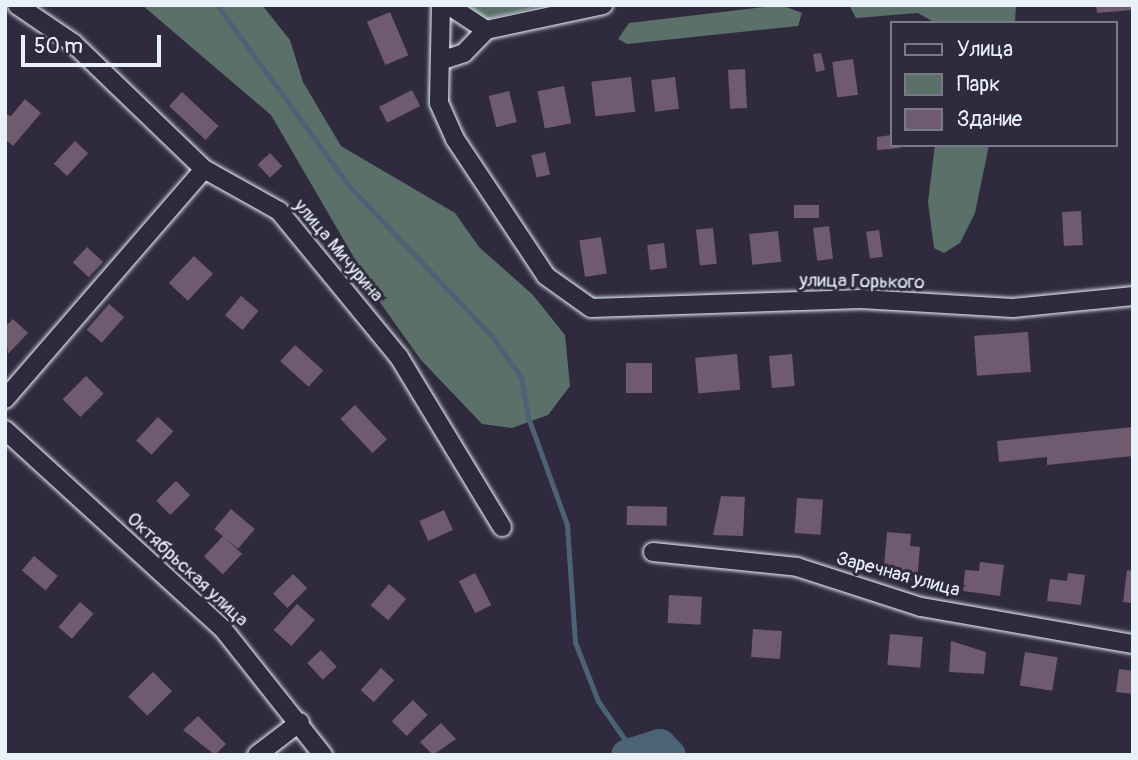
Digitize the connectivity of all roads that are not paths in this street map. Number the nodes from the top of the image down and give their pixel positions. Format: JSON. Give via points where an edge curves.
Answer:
{"nodes":[{"id":1,"x":17,"y":5,"type":"edge"},
{"id":2,"x":441,"y":5,"type":"edge"},
{"id":3,"x":448,"y":5,"type":"edge"},
{"id":4,"x":603,"y":5,"type":"edge"},
{"id":5,"x":486,"y":30,"type":"junction"},
{"id":6,"x":440,"y":61,"type":"junction"},
{"id":7,"x":204,"y":169,"type":"junction"},
{"id":8,"x":1133,"y":296,"type":"edge"},
{"id":9,"x":5,"y":399,"type":"edge"},
{"id":10,"x":5,"y":430,"type":"edge"},
{"id":11,"x":502,"y":527,"type":"dead end"},
{"id":12,"x":653,"y":552,"type":"dead end"},
{"id":13,"x":1133,"y":644,"type":"edge"},
{"id":14,"x":300,"y":722,"type":"junction"},
{"id":15,"x":257,"y":755,"type":"edge"},
{"id":16,"x":323,"y":755,"type":"edge"}],
"edges":[{"from":1,"to":7,"type":"street","name":"улица Мичурина","via":[[73,43]]},
{"from":2,"to":6,"type":"street"},
{"from":3,"to":5,"type":"street"},
{"from":4,"to":5,"type":"street"},
{"from":5,"to":6,"type":"street","via":[[464,53]]},
{"from":6,"to":8,"type":"street","name":"улица Горького","via":[[439,103],[455,139],[546,276],[591,307],[861,299],[1013,309]]},
{"from":7,"to":9,"type":"street"},
{"from":7,"to":11,"type":"street","name":"улица Мичурина","via":[[279,211],[399,357]]},
{"from":10,"to":14,"type":"street","name":"Октябрьская улица","via":[[223,629]]},
{"from":12,"to":13,"type":"street","name":"Заречная улица","via":[[797,567],[921,607]]},
{"from":14,"to":15,"type":"street"},
{"from":14,"to":16,"type":"street","name":"Октябрьская улица"}]}
